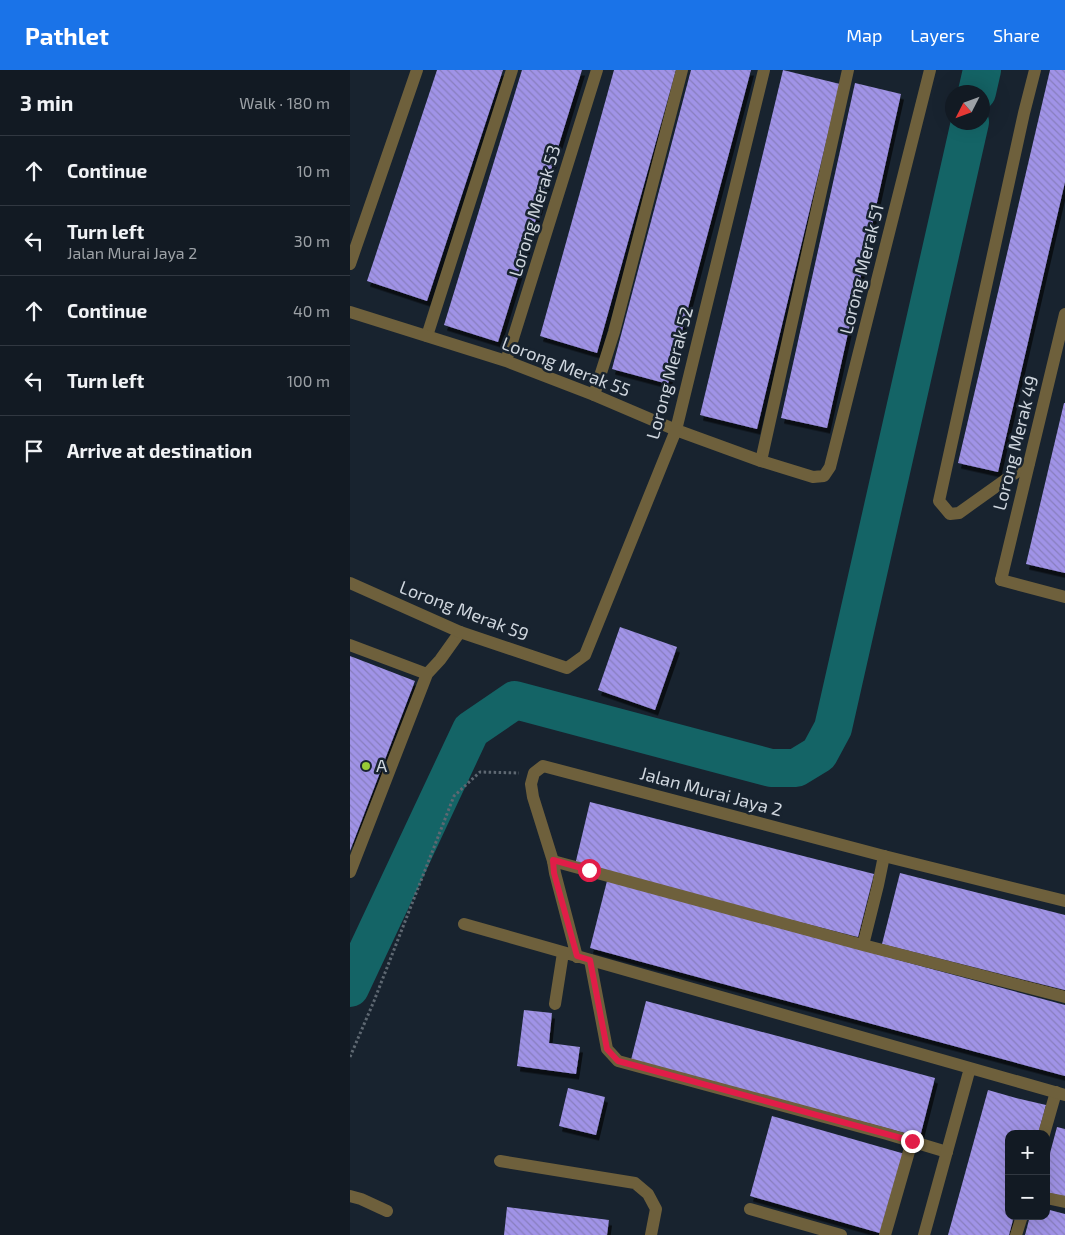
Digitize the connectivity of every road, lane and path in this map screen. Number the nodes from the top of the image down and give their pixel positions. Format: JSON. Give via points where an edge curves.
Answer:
{"nodes":[{"id":1,"x":417,"y":70,"type":"edge"},
{"id":2,"x":512,"y":70,"type":"edge"},
{"id":3,"x":597,"y":70,"type":"edge"},
{"id":4,"x":682,"y":70,"type":"edge"},
{"id":5,"x":764,"y":70,"type":"edge"},
{"id":6,"x":848,"y":70,"type":"edge"},
{"id":7,"x":930,"y":70,"type":"edge"},
{"id":8,"x":1035,"y":70,"type":"edge"},
{"id":9,"x":350,"y":264,"type":"edge"},
{"id":10,"x":350,"y":312,"type":"edge"},
{"id":11,"x":1065,"y":314,"type":"edge"},
{"id":12,"x":427,"y":336,"type":"junction"},
{"id":13,"x":506,"y":362,"type":"junction"},
{"id":14,"x":594,"y":395,"type":"junction"},
{"id":15,"x":676,"y":430,"type":"junction"},
{"id":16,"x":760,"y":461,"type":"junction"},
{"id":17,"x":1029,"y":463,"type":"junction"},
{"id":18,"x":824,"y":476,"type":"joint"},
{"id":19,"x":350,"y":583,"type":"edge"},
{"id":20,"x":1065,"y":597,"type":"edge"},
{"id":21,"x":460,"y":632,"type":"junction"},
{"id":22,"x":350,"y":645,"type":"edge"},
{"id":23,"x":567,"y":668,"type":"joint"},
{"id":24,"x":427,"y":674,"type":"junction"},
{"id":25,"x":534,"y":773,"type":"junction"},
{"id":26,"x":884,"y":856,"type":"junction"},
{"id":27,"x":553,"y":860,"type":"junction"},
{"id":28,"x":350,"y":872,"type":"edge"},
{"id":29,"x":1065,"y":901,"type":"edge"},
{"id":30,"x":464,"y":924,"type":"dead end"},
{"id":31,"x":863,"y":945,"type":"junction"},
{"id":32,"x":563,"y":953,"type":"junction"},
{"id":33,"x":584,"y":958,"type":"junction"},
{"id":34,"x":1065,"y":997,"type":"edge"},
{"id":35,"x":555,"y":1004,"type":"dead end"},
{"id":36,"x":350,"y":1057,"type":"edge"},
{"id":37,"x":970,"y":1068,"type":"junction"},
{"id":38,"x":1060,"y":1094,"type":"edge"},
{"id":39,"x":1046,"y":1130,"type":"edge"},
{"id":40,"x":912,"y":1141,"type":"junction"},
{"id":41,"x":947,"y":1152,"type":"junction"},
{"id":42,"x":500,"y":1161,"type":"dead end"},
{"id":43,"x":350,"y":1196,"type":"edge"},
{"id":44,"x":1050,"y":1199,"type":"edge"},
{"id":45,"x":1065,"y":1202,"type":"edge"},
{"id":46,"x":750,"y":1209,"type":"dead end"},
{"id":47,"x":387,"y":1211,"type":"dead end"},
{"id":48,"x":1021,"y":1220,"type":"edge"},
{"id":49,"x":651,"y":1235,"type":"edge"},
{"id":50,"x":841,"y":1235,"type":"edge"},
{"id":51,"x":885,"y":1235,"type":"edge"},
{"id":52,"x":924,"y":1235,"type":"edge"},
{"id":53,"x":1016,"y":1235,"type":"edge"}],
"edges":[{"from":1,"to":9,"type":"street"},
{"from":2,"to":12,"type":"street"},
{"from":3,"to":13,"type":"street","name":"Lorong Merak 53"},
{"from":4,"to":14,"type":"street","via":[[614,332]]},
{"from":5,"to":15,"type":"street","name":"Lorong Merak 52"},
{"from":6,"to":16,"type":"street"},
{"from":7,"to":18,"type":"street","name":"Lorong Merak 51","via":[[830,467]]},
{"from":8,"to":17,"type":"street","via":[[938,501],[950,514],[959,513]]},
{"from":10,"to":12,"type":"street","name":"Lorong Merak 55"},
{"from":11,"to":17,"type":"street","name":"Lorong Merak 49"},
{"from":12,"to":13,"type":"street","name":"Lorong Merak 55"},
{"from":13,"to":14,"type":"street","name":"Lorong Merak 55"},
{"from":14,"to":15,"type":"street","name":"Lorong Merak 55"},
{"from":15,"to":16,"type":"street","name":"Lorong Merak 55"},
{"from":15,"to":23,"type":"street","name":"Lorong Merak 52","via":[[585,656]]},
{"from":16,"to":18,"type":"street","name":"Lorong Merak 55","via":[[813,477]]},
{"from":17,"to":20,"type":"street","name":"Lorong Merak 49","via":[[1001,580]]},
{"from":19,"to":21,"type":"street","name":"Lorong Merak 59"},
{"from":21,"to":23,"type":"street","name":"Lorong Merak 59"},
{"from":21,"to":24,"type":"street"},
{"from":22,"to":24,"type":"street"},
{"from":24,"to":28,"type":"street"},
{"from":25,"to":26,"type":"street","name":"Jalan Murai Jaya 2","via":[[543,766]]},
{"from":25,"to":27,"type":"street","via":[[531,784],[533,797]]},
{"from":25,"to":36,"type":"path","via":[[480,772],[454,796]]},
{"from":26,"to":29,"type":"street","name":"Jalan Murai Jaya 2"},
{"from":26,"to":31,"type":"street"},
{"from":27,"to":31,"type":"street"},
{"from":27,"to":33,"type":"street","via":[[554,873]]},
{"from":30,"to":32,"type":"street"},
{"from":31,"to":34,"type":"street"},
{"from":32,"to":33,"type":"street"},
{"from":32,"to":35,"type":"street"},
{"from":33,"to":37,"type":"street"},
{"from":33,"to":40,"type":"street","via":[[607,1049],[618,1061]]},
{"from":37,"to":38,"type":"street"},
{"from":37,"to":41,"type":"street"},
{"from":38,"to":39,"type":"street"},
{"from":40,"to":41,"type":"street"},
{"from":40,"to":51,"type":"street"},
{"from":41,"to":52,"type":"street"},
{"from":42,"to":49,"type":"street","via":[[634,1183],[648,1194],[656,1208]]},
{"from":43,"to":47,"type":"street"},
{"from":44,"to":45,"type":"street"},
{"from":46,"to":50,"type":"street"},
{"from":48,"to":53,"type":"street"}]}
